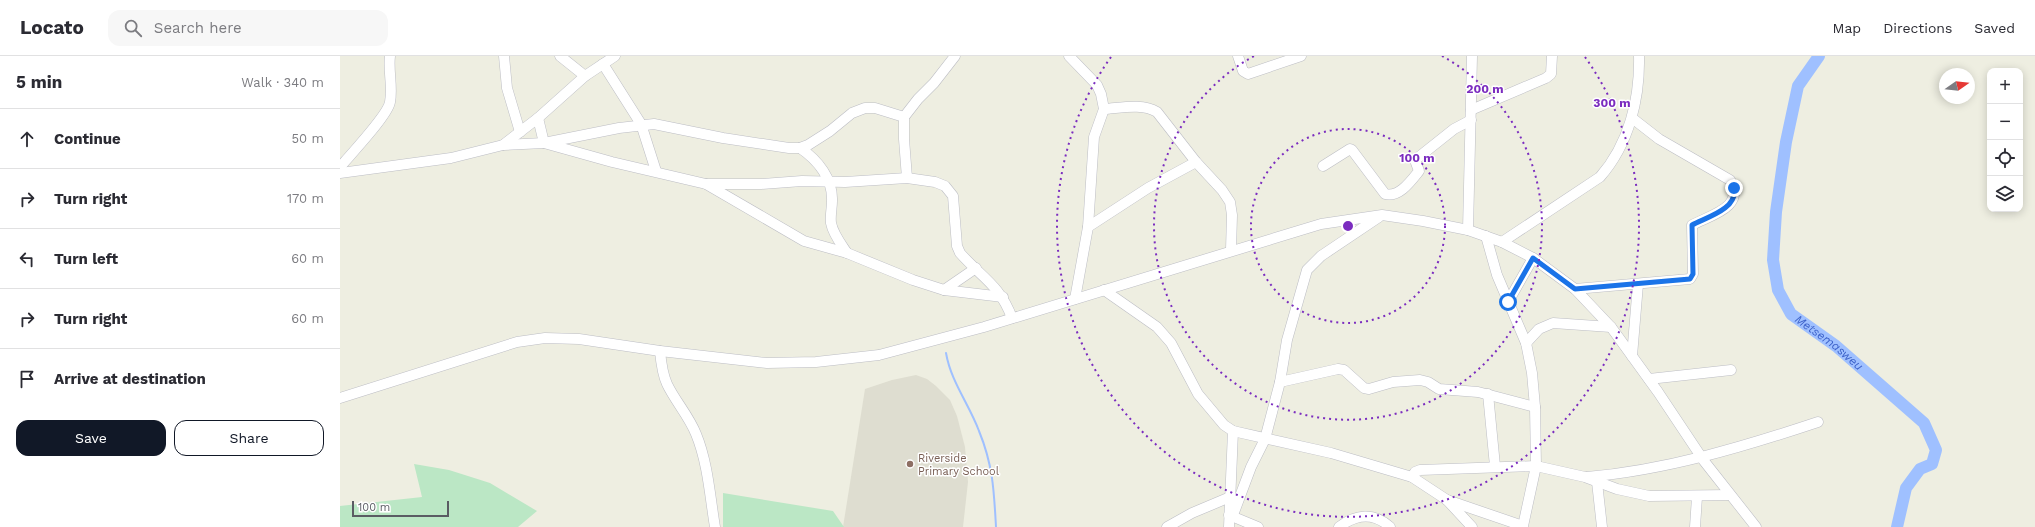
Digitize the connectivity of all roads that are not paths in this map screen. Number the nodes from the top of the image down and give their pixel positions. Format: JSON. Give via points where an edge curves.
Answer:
{"nodes":[{"id":1,"x":390,"y":56,"type":"edge"},
{"id":2,"x":504,"y":56,"type":"edge"},
{"id":3,"x":560,"y":56,"type":"edge"},
{"id":4,"x":615,"y":56,"type":"edge"},
{"id":5,"x":1069,"y":56,"type":"edge"},
{"id":6,"x":1238,"y":56,"type":"edge"},
{"id":7,"x":1301,"y":56,"type":"edge"},
{"id":8,"x":1472,"y":56,"type":"edge"},
{"id":9,"x":1552,"y":56,"type":"edge"},
{"id":10,"x":1639,"y":56,"type":"edge"},
{"id":11,"x":954,"y":57,"type":"edge"},
{"id":12,"x":603,"y":64,"type":"junction"},
{"id":13,"x":585,"y":76,"type":"junction"},
{"id":14,"x":1104,"y":108,"type":"junction"},
{"id":15,"x":1471,"y":115,"type":"junction"},
{"id":16,"x":904,"y":117,"type":"junction"},
{"id":17,"x":538,"y":118,"type":"junction"},
{"id":18,"x":1632,"y":118,"type":"junction"},
{"id":19,"x":641,"y":124,"type":"junction"},
{"id":20,"x":520,"y":132,"type":"junction"},
{"id":21,"x":544,"y":143,"type":"junction"},
{"id":22,"x":502,"y":145,"type":"junction"},
{"id":23,"x":800,"y":148,"type":"junction"},
{"id":24,"x":1196,"y":162,"type":"junction"},
{"id":25,"x":1324,"y":166,"type":"dead end"},
{"id":26,"x":340,"y":167,"type":"edge"},
{"id":27,"x":656,"y":171,"type":"junction"},
{"id":28,"x":340,"y":173,"type":"edge"},
{"id":29,"x":907,"y":178,"type":"junction"},
{"id":30,"x":830,"y":182,"type":"junction"},
{"id":31,"x":706,"y":184,"type":"junction"},
{"id":32,"x":1382,"y":216,"type":"junction"},
{"id":33,"x":1088,"y":227,"type":"junction"},
{"id":34,"x":1468,"y":230,"type":"junction"},
{"id":35,"x":1486,"y":236,"type":"junction"},
{"id":36,"x":1502,"y":242,"type":"junction"},
{"id":37,"x":1231,"y":250,"type":"junction"},
{"id":38,"x":847,"y":254,"type":"junction"},
{"id":39,"x":1533,"y":258,"type":"junction"},
{"id":40,"x":976,"y":268,"type":"junction"},
{"id":41,"x":1638,"y":284,"type":"junction"},
{"id":42,"x":1575,"y":289,"type":"junction"},
{"id":43,"x":944,"y":290,"type":"junction"},
{"id":44,"x":1104,"y":290,"type":"junction"},
{"id":45,"x":1003,"y":297,"type":"junction"},
{"id":46,"x":1075,"y":299,"type":"junction"},
{"id":47,"x":1508,"y":302,"type":"junction"},
{"id":48,"x":1012,"y":318,"type":"junction"},
{"id":49,"x":1611,"y":327,"type":"junction"},
{"id":50,"x":1526,"y":343,"type":"junction"},
{"id":51,"x":660,"y":351,"type":"junction"},
{"id":52,"x":1632,"y":356,"type":"junction"},
{"id":53,"x":1731,"y":370,"type":"dead end"},
{"id":54,"x":1648,"y":379,"type":"junction"},
{"id":55,"x":1280,"y":382,"type":"junction"},
{"id":56,"x":1488,"y":394,"type":"junction"},
{"id":57,"x":340,"y":398,"type":"edge"},
{"id":58,"x":1535,"y":407,"type":"junction"},
{"id":59,"x":1818,"y":422,"type":"dead end"},
{"id":60,"x":1233,"y":431,"type":"junction"},
{"id":61,"x":1265,"y":439,"type":"junction"},
{"id":62,"x":1700,"y":456,"type":"junction"},
{"id":63,"x":1495,"y":466,"type":"junction"},
{"id":64,"x":1536,"y":466,"type":"junction"},
{"id":65,"x":1412,"y":477,"type":"junction"},
{"id":66,"x":1585,"y":477,"type":"junction"},
{"id":67,"x":1598,"y":482,"type":"junction"},
{"id":68,"x":1730,"y":495,"type":"junction"},
{"id":69,"x":1230,"y":497,"type":"junction"},
{"id":70,"x":1697,"y":497,"type":"junction"},
{"id":71,"x":1447,"y":500,"type":"junction"},
{"id":72,"x":1231,"y":515,"type":"junction"},
{"id":73,"x":1523,"y":526,"type":"edge"},
{"id":74,"x":715,"y":527,"type":"edge"},
{"id":75,"x":1167,"y":527,"type":"edge"},
{"id":76,"x":1229,"y":527,"type":"edge"},
{"id":77,"x":1258,"y":527,"type":"edge"},
{"id":78,"x":1339,"y":527,"type":"edge"},
{"id":79,"x":1390,"y":527,"type":"edge"},
{"id":80,"x":1472,"y":527,"type":"edge"},
{"id":81,"x":1602,"y":527,"type":"edge"},
{"id":82,"x":1694,"y":527,"type":"edge"},
{"id":83,"x":1756,"y":527,"type":"edge"}],
"edges":[{"from":1,"to":26,"type":"street","via":[[390,103],[385,114]]},
{"from":2,"to":20,"type":"street","via":[[507,88]]},
{"from":3,"to":13,"type":"street"},
{"from":4,"to":12,"type":"street"},
{"from":5,"to":14,"type":"street","via":[[1097,85],[1102,94]]},
{"from":6,"to":7,"type":"street","via":[[1243,71],[1248,74]]},
{"from":8,"to":15,"type":"street"},
{"from":9,"to":15,"type":"street","via":[[1551,74],[1546,78]]},
{"from":10,"to":18,"type":"street","via":[[1638,93]]},
{"from":11,"to":16,"type":"street"},
{"from":12,"to":13,"type":"street"},
{"from":12,"to":19,"type":"street"},
{"from":13,"to":17,"type":"street"},
{"from":14,"to":24,"type":"street","via":[[1142,107],[1154,110]]},
{"from":14,"to":33,"type":"street","via":[[1094,137]]},
{"from":15,"to":25,"type":"street","via":[[1415,160],[1419,171],[1397,194],[1385,194],[1350,149]]},
{"from":15,"to":34,"type":"street"},
{"from":16,"to":23,"type":"street","via":[[875,108],[858,110],[830,131]]},
{"from":16,"to":29,"type":"street"},
{"from":17,"to":20,"type":"street"},
{"from":17,"to":21,"type":"street"},
{"from":18,"to":36,"type":"street","via":[[1615,157],[1600,177]]},
{"from":18,"to":41,"type":"street","via":[[1659,139],[1730,180],[1736,195],[1727,207],[1692,225],[1690,279]]},
{"from":19,"to":21,"type":"street"},
{"from":19,"to":23,"type":"street","via":[[668,126],[723,138]]},
{"from":19,"to":27,"type":"street"},
{"from":20,"to":22,"type":"street"},
{"from":21,"to":22,"type":"street"},
{"from":21,"to":27,"type":"street"},
{"from":22,"to":28,"type":"street","via":[[450,158]]},
{"from":23,"to":30,"type":"street","via":[[810,154]]},
{"from":24,"to":33,"type":"street","via":[[1148,188]]},
{"from":24,"to":37,"type":"street","via":[[1230,202]]},
{"from":27,"to":31,"type":"street"},
{"from":29,"to":30,"type":"street"},
{"from":29,"to":40,"type":"street","via":[[935,182],[951,192],[955,203],[957,246],[960,253]]},
{"from":30,"to":31,"type":"street"},
{"from":30,"to":38,"type":"street","via":[[832,226]]},
{"from":31,"to":38,"type":"street","via":[[795,237]]},
{"from":32,"to":34,"type":"street"},
{"from":32,"to":37,"type":"street","via":[[1321,224]]},
{"from":32,"to":55,"type":"street","via":[[1321,256],[1307,270],[1287,340]]},
{"from":33,"to":46,"type":"street"},
{"from":34,"to":35,"type":"street"},
{"from":35,"to":36,"type":"street"},
{"from":35,"to":47,"type":"street"},
{"from":36,"to":39,"type":"street"},
{"from":37,"to":44,"type":"street"},
{"from":38,"to":43,"type":"street"},
{"from":39,"to":42,"type":"street"},
{"from":39,"to":47,"type":"street"},
{"from":40,"to":43,"type":"street"},
{"from":40,"to":45,"type":"street"},
{"from":41,"to":42,"type":"street"},
{"from":41,"to":52,"type":"street"},
{"from":42,"to":49,"type":"street"},
{"from":43,"to":45,"type":"street"},
{"from":44,"to":46,"type":"street"},
{"from":44,"to":60,"type":"street","via":[[1157,327],[1171,344],[1198,394],[1224,425]]},
{"from":45,"to":48,"type":"street"},
{"from":46,"to":48,"type":"street"},
{"from":47,"to":50,"type":"street"},
{"from":48,"to":51,"type":"street","via":[[880,355],[816,362],[767,362]]},
{"from":49,"to":50,"type":"street","via":[[1553,323],[1539,329]]},
{"from":49,"to":52,"type":"street"},
{"from":50,"to":58,"type":"street"},
{"from":51,"to":57,"type":"street","via":[[611,343],[545,338],[511,344]]},
{"from":51,"to":74,"type":"street","via":[[662,372],[667,384],[697,436]]},
{"from":52,"to":54,"type":"street"},
{"from":53,"to":54,"type":"street"},
{"from":54,"to":62,"type":"street"},
{"from":55,"to":56,"type":"street","via":[[1338,369],[1344,370],[1364,388],[1369,389],[1393,382],[1420,380],[1439,389]]},
{"from":55,"to":61,"type":"street"},
{"from":56,"to":58,"type":"street"},
{"from":56,"to":63,"type":"street"},
{"from":58,"to":64,"type":"street"},
{"from":59,"to":62,"type":"street","via":[[1747,446]]},
{"from":60,"to":61,"type":"street"},
{"from":60,"to":69,"type":"street"},
{"from":61,"to":65,"type":"street","via":[[1331,453]]},
{"from":61,"to":72,"type":"street"},
{"from":62,"to":66,"type":"street","via":[[1640,470]]},
{"from":62,"to":68,"type":"street"},
{"from":63,"to":64,"type":"street"},
{"from":63,"to":65,"type":"street","via":[[1420,470]]},
{"from":64,"to":66,"type":"street"},
{"from":64,"to":73,"type":"street"},
{"from":65,"to":71,"type":"street"},
{"from":66,"to":67,"type":"street"},
{"from":67,"to":70,"type":"street","via":[[1649,496]]},
{"from":67,"to":81,"type":"street"},
{"from":68,"to":70,"type":"street"},
{"from":68,"to":83,"type":"street"},
{"from":69,"to":72,"type":"street"},
{"from":69,"to":75,"type":"street"},
{"from":70,"to":82,"type":"street"},
{"from":71,"to":73,"type":"street"},
{"from":71,"to":80,"type":"street"},
{"from":72,"to":76,"type":"street"},
{"from":72,"to":77,"type":"street"},
{"from":78,"to":79,"type":"street","via":[[1358,516],[1370,516]]}]}
